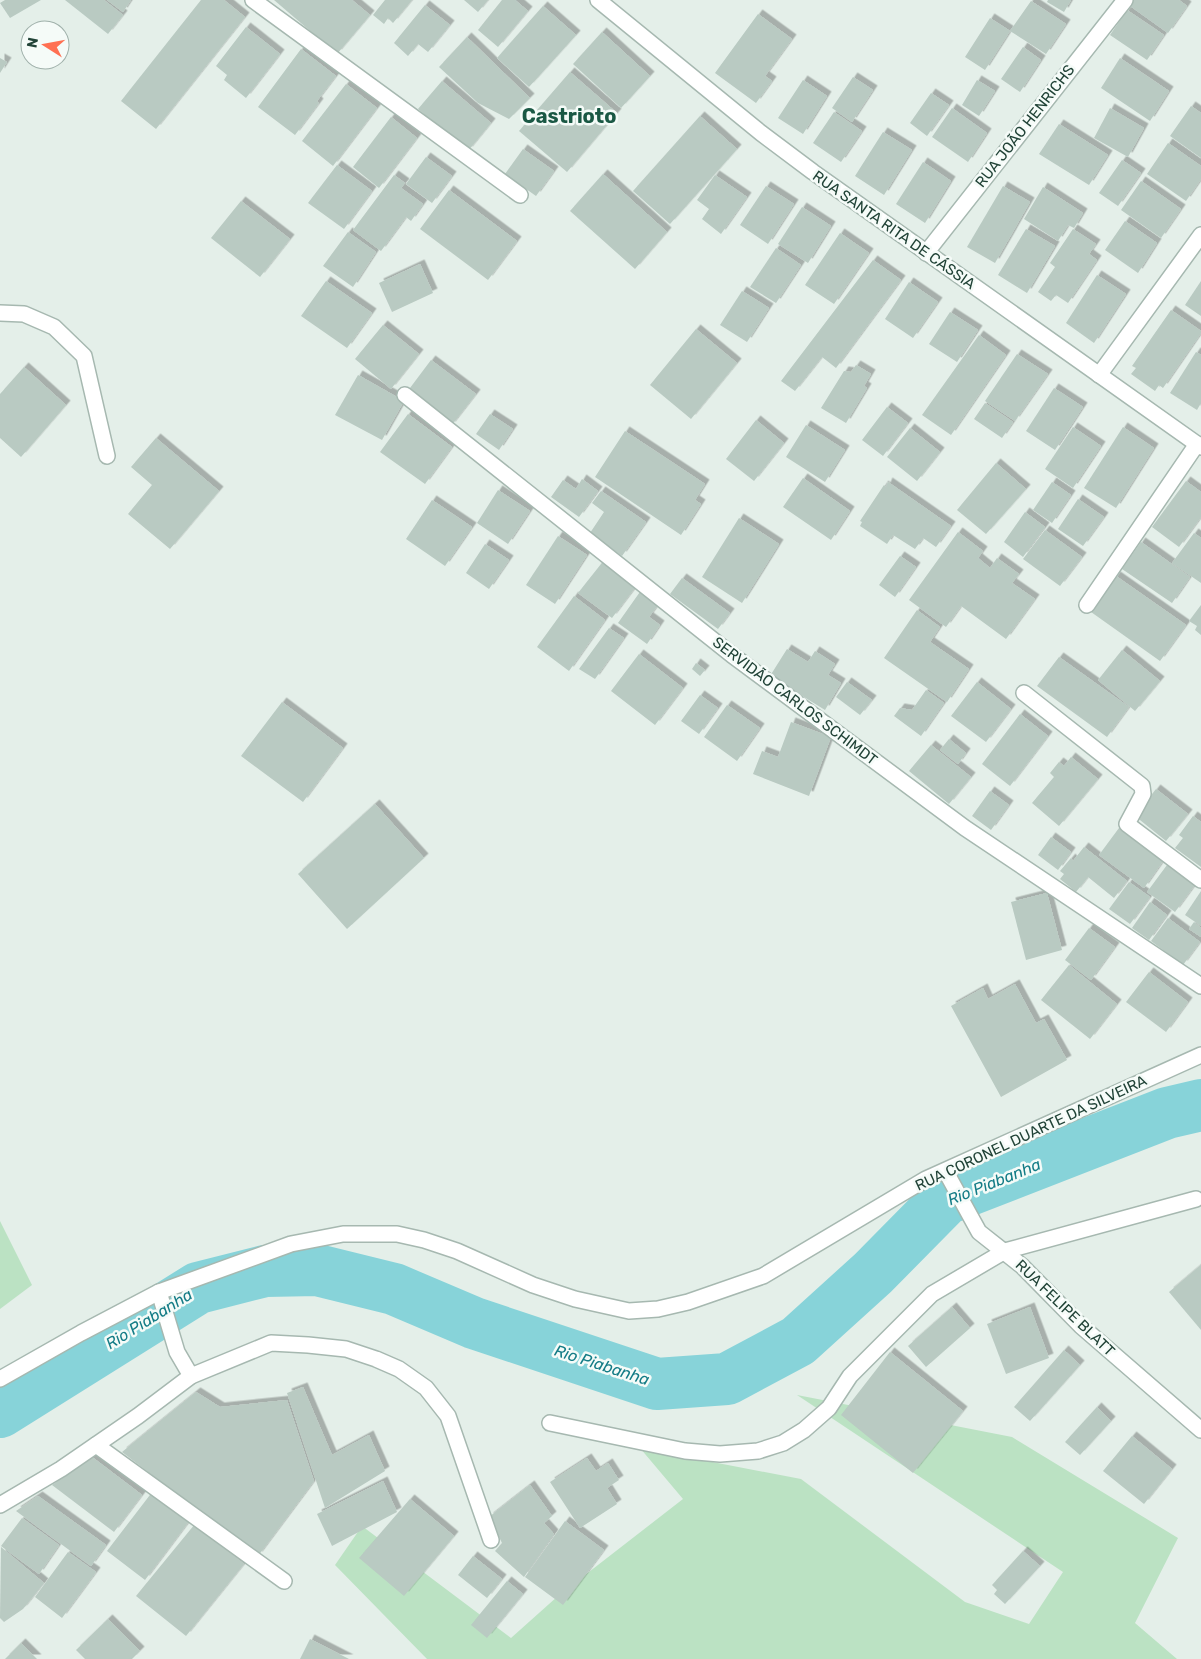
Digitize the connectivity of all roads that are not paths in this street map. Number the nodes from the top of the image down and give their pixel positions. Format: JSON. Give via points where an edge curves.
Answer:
{"nodes":[{"id":1,"x":253,"y":0,"type":"edge"},
{"id":2,"x":598,"y":0,"type":"edge"},
{"id":3,"x":1124,"y":0,"type":"edge"},
{"id":4,"x":520,"y":195,"type":"dead end"},
{"id":5,"x":1201,"y":235,"type":"edge"},
{"id":6,"x":926,"y":253,"type":"junction"},
{"id":7,"x":0,"y":313,"type":"edge"},
{"id":8,"x":1100,"y":375,"type":"junction"},
{"id":9,"x":405,"y":395,"type":"dead end"},
{"id":10,"x":1199,"y":445,"type":"edge"},
{"id":11,"x":108,"y":456,"type":"dead end"},
{"id":12,"x":1087,"y":605,"type":"dead end"},
{"id":13,"x":1024,"y":694,"type":"dead end"},
{"id":14,"x":1201,"y":880,"type":"edge"},
{"id":15,"x":1201,"y":986,"type":"edge"},
{"id":16,"x":1201,"y":1055,"type":"edge"},
{"id":17,"x":948,"y":1175,"type":"junction"},
{"id":18,"x":1196,"y":1198,"type":"dead end"},
{"id":19,"x":1005,"y":1252,"type":"junction"},
{"id":20,"x":160,"y":1297,"type":"junction"},
{"id":21,"x":191,"y":1376,"type":"junction"},
{"id":22,"x":0,"y":1379,"type":"edge"},
{"id":23,"x":550,"y":1423,"type":"dead end"},
{"id":24,"x":1201,"y":1430,"type":"edge"},
{"id":25,"x":96,"y":1445,"type":"junction"},
{"id":26,"x":0,"y":1505,"type":"edge"},
{"id":27,"x":491,"y":1540,"type":"dead end"},
{"id":28,"x":284,"y":1581,"type":"dead end"}],
"edges":[{"from":1,"to":4,"type":"street"},
{"from":2,"to":6,"type":"street","name":"RUA SANTA RITA DE CÁSSIA","via":[[761,133]]},
{"from":3,"to":6,"type":"street","name":"RUA JOÃO HENRICHS"},
{"from":5,"to":8,"type":"street"},
{"from":6,"to":8,"type":"street","name":"RUA SANTA RITA DE CÁSSIA"},
{"from":7,"to":11,"type":"street","via":[[24,314],[54,327],[84,356]]},
{"from":8,"to":10,"type":"street","name":"RUA SANTA RITA DE CÁSSIA"},
{"from":9,"to":15,"type":"street","name":"SERVIDÃO CARLOS SCHIMDT","via":[[732,655],[965,828]]},
{"from":10,"to":12,"type":"street"},
{"from":13,"to":14,"type":"street","via":[[1142,786],[1143,794],[1128,824]]},
{"from":16,"to":17,"type":"street","name":"RUA CORONEL DUARTE DA SILVEIRA"},
{"from":17,"to":19,"type":"street","name":"RUA FELIPE BLATT","via":[[980,1232]]},
{"from":17,"to":20,"type":"street","name":"RUA CORONEL DUARTE DA SILVEIRA","via":[[926,1179],[763,1276],[658,1309],[629,1311],[575,1299],[533,1285],[457,1251],[397,1234],[343,1234],[291,1244]]},
{"from":18,"to":19,"type":"street"},
{"from":19,"to":23,"type":"street","via":[[932,1294],[850,1376],[830,1408],[804,1430],[783,1442],[758,1451],[720,1454],[685,1451]]},
{"from":19,"to":24,"type":"street","name":"RUA FELIPE BLATT","via":[[1081,1326]]},
{"from":20,"to":21,"type":"street","via":[[178,1352]]},
{"from":20,"to":22,"type":"street","name":"RUA CORONEL DUARTE DA SILVEIRA","via":[[81,1333]]},
{"from":21,"to":25,"type":"street"},
{"from":21,"to":27,"type":"street","via":[[271,1343],[346,1349],[399,1369],[426,1388],[448,1416]]},
{"from":25,"to":26,"type":"street","via":[[61,1470]]},
{"from":25,"to":28,"type":"street"}]}
